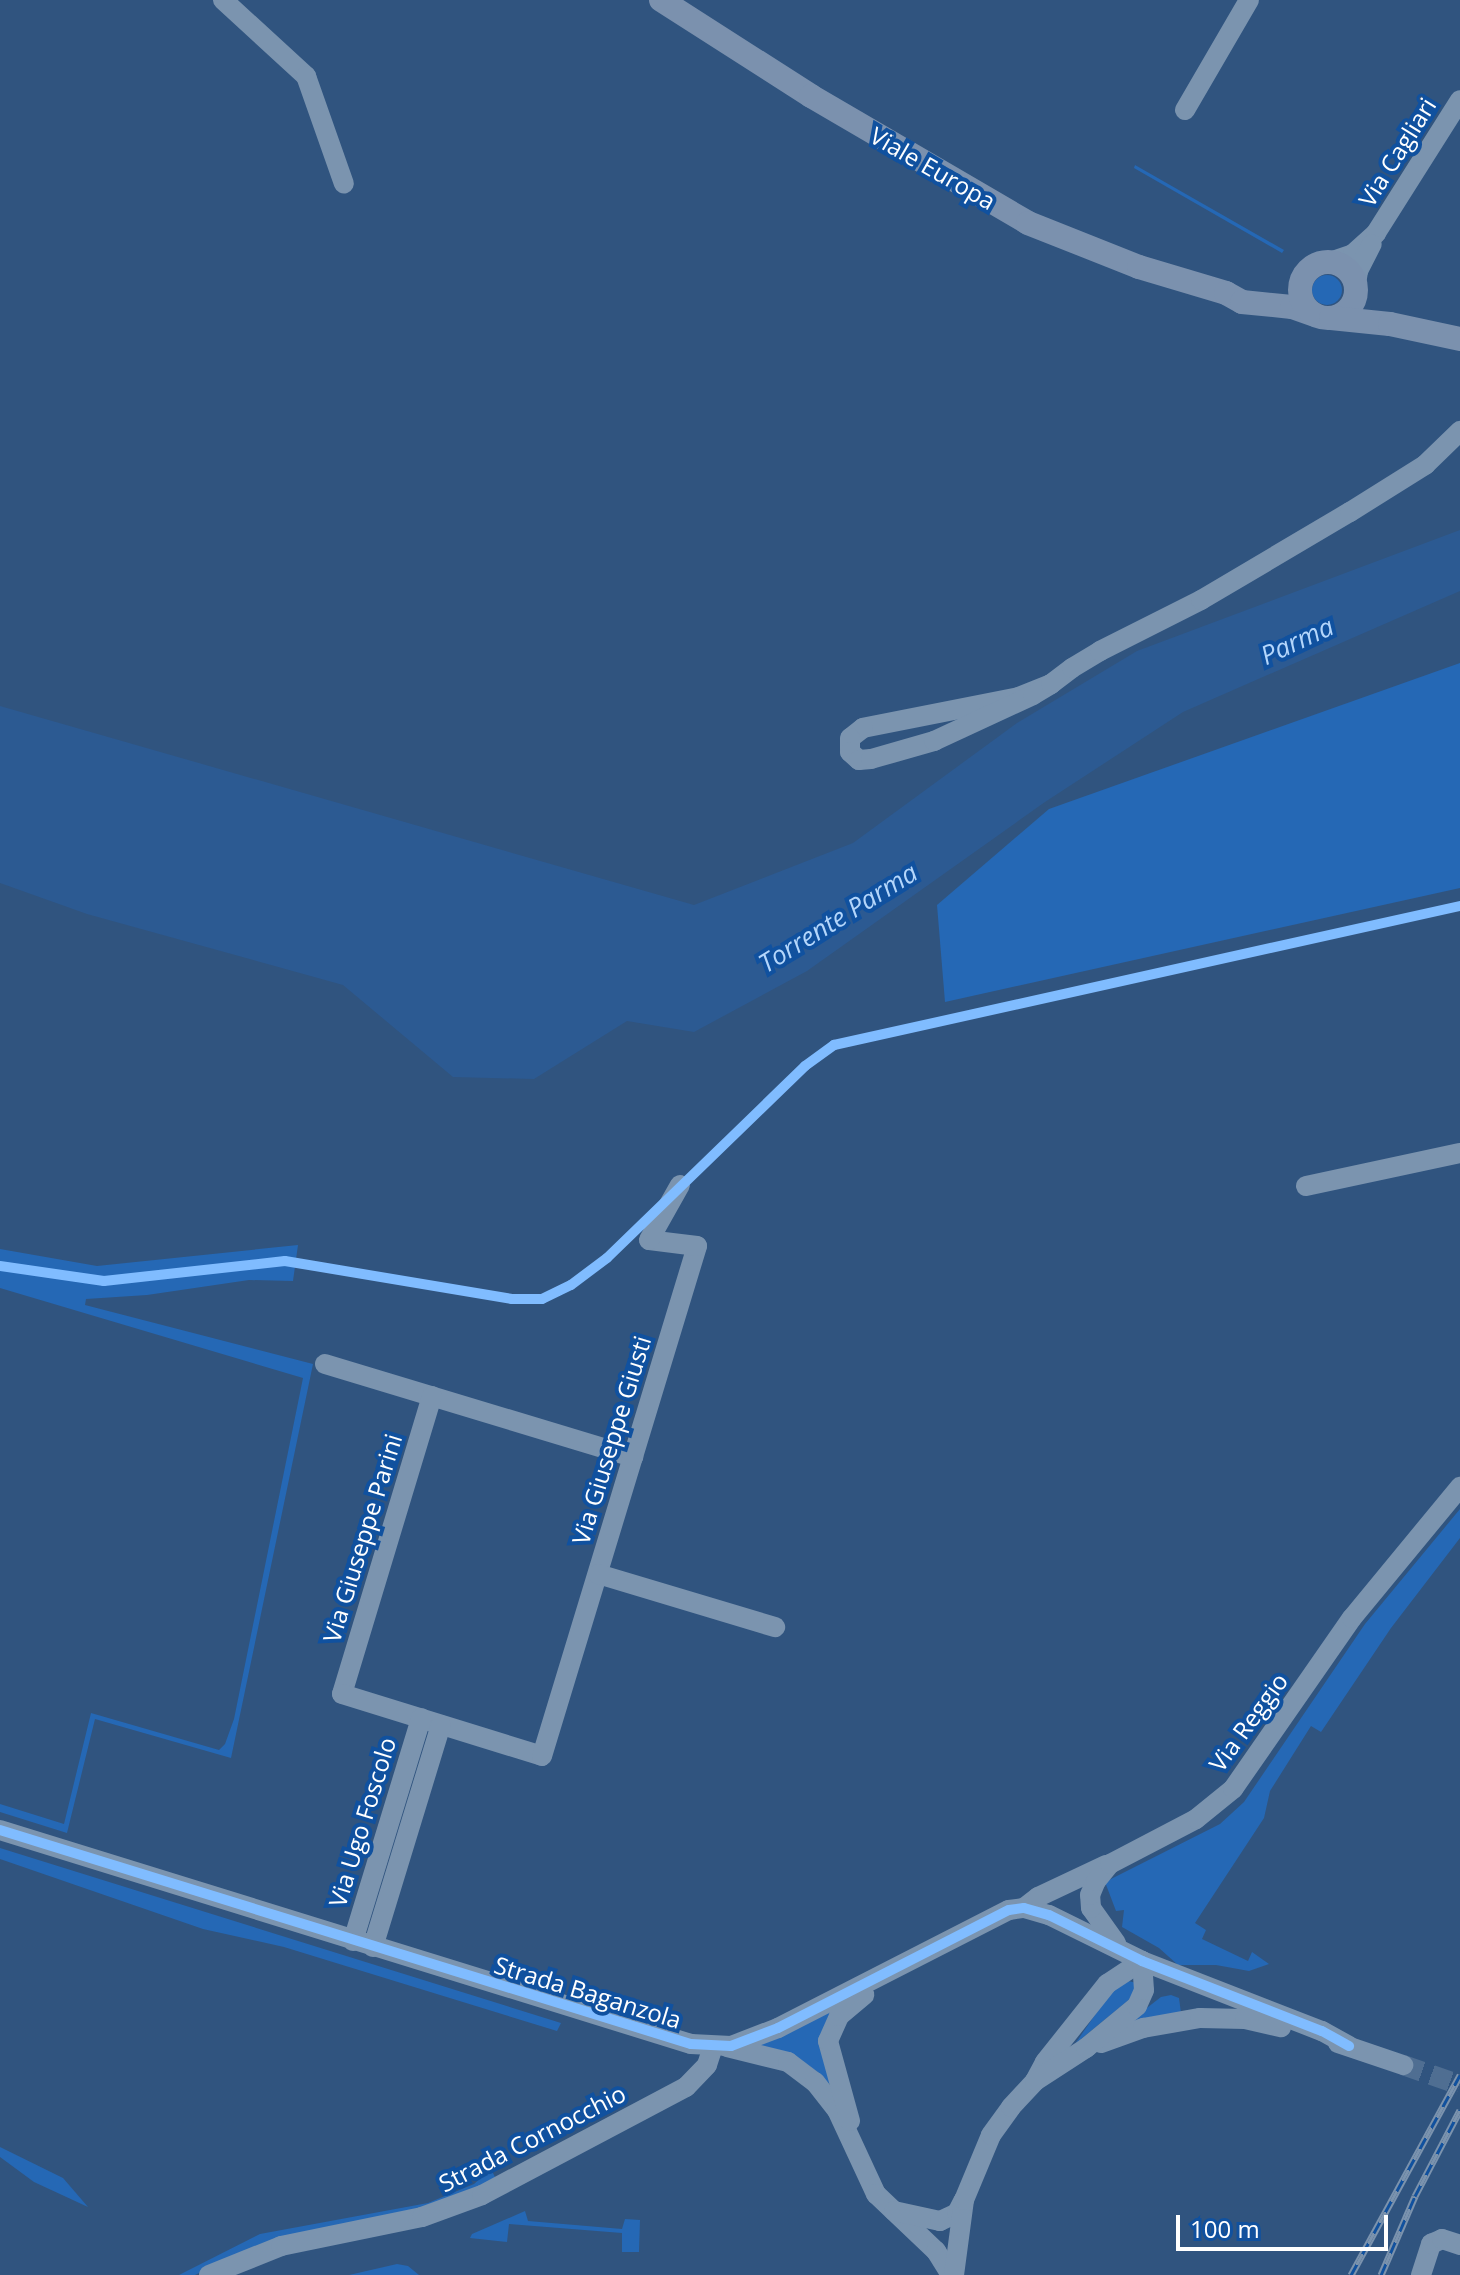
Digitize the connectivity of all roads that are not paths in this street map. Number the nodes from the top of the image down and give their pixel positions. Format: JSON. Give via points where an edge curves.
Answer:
{"nodes":[{"id":1,"x":223,"y":0,"type":"edge"},
{"id":2,"x":661,"y":0,"type":"edge"},
{"id":3,"x":1249,"y":0,"type":"edge"},
{"id":4,"x":1460,"y":100,"type":"edge"},
{"id":5,"x":1185,"y":110,"type":"dead end"},
{"id":6,"x":344,"y":184,"type":"dead end"},
{"id":7,"x":1377,"y":231,"type":"junction"},
{"id":8,"x":1320,"y":265,"type":"junction"},
{"id":9,"x":1356,"y":284,"type":"junction"},
{"id":10,"x":1226,"y":293,"type":"junction"},
{"id":11,"x":1323,"y":316,"type":"junction"},
{"id":12,"x":1390,"y":324,"type":"junction"},
{"id":13,"x":1460,"y":339,"type":"edge"},
{"id":14,"x":1460,"y":431,"type":"edge"},
{"id":15,"x":1051,"y":684,"type":"junction"},
{"id":16,"x":1460,"y":1153,"type":"edge"},
{"id":17,"x":680,"y":1185,"type":"dead end"},
{"id":18,"x":1306,"y":1186,"type":"dead end"},
{"id":19,"x":325,"y":1364,"type":"dead end"},
{"id":20,"x":432,"y":1396,"type":"junction"},
{"id":21,"x":633,"y":1457,"type":"junction"},
{"id":22,"x":1460,"y":1487,"type":"edge"},
{"id":23,"x":598,"y":1574,"type":"junction"},
{"id":24,"x":775,"y":1627,"type":"dead end"},
{"id":25,"x":431,"y":1722,"type":"junction"},
{"id":26,"x":0,"y":1830,"type":"edge"},
{"id":27,"x":1110,"y":1864,"type":"junction"},
{"id":28,"x":1024,"y":1908,"type":"junction"},
{"id":29,"x":363,"y":1944,"type":"junction"},
{"id":30,"x":1133,"y":1957,"type":"junction"},
{"id":31,"x":898,"y":1967,"type":"junction"},
{"id":32,"x":720,"y":2046,"type":"junction"},
{"id":33,"x":1349,"y":2046,"type":"junction"},
{"id":34,"x":1084,"y":2049,"type":"junction"},
{"id":35,"x":1403,"y":2065,"type":"tunnel mouth"},
{"id":36,"x":1035,"y":2081,"type":"junction"},
{"id":37,"x":853,"y":2145,"type":"junction"},
{"id":38,"x":964,"y":2200,"type":"junction"},
{"id":39,"x":890,"y":2209,"type":"junction"},
{"id":40,"x":1460,"y":2245,"type":"edge"},
{"id":41,"x":209,"y":2275,"type":"edge"},
{"id":42,"x":952,"y":2275,"type":"edge"},
{"id":43,"x":1421,"y":2275,"type":"edge"}],
"edges":[{"from":1,"to":6,"type":"street","via":[[306,76]]},
{"from":2,"to":10,"type":"main road","name":"Viale Europa","via":[[811,96],[1028,223],[1139,267]]},
{"from":3,"to":5,"type":"street"},
{"from":4,"to":7,"type":"street","name":"Via Cagliari"},
{"from":7,"to":8,"type":"street","name":"Via Cagliari","via":[[1353,254]]},
{"from":7,"to":9,"type":"street","name":"Via Cagliari"},
{"from":8,"to":9,"type":"main road","name":"Viale Europa","via":[[1346,268]]},
{"from":8,"to":10,"type":"main road","name":"Viale Europa","via":[[1277,289]]},
{"from":8,"to":11,"type":"main road","via":[[1302,280],[1301,295]]},
{"from":9,"to":11,"type":"main road","via":[[1349,310]]},
{"from":9,"to":12,"type":"main road","name":"Viale Europa","via":[[1363,305]]},
{"from":10,"to":11,"type":"main road","name":"Viale Europa","via":[[1244,302]]},
{"from":11,"to":12,"type":"main road","name":"Viale Europa"},
{"from":12,"to":13,"type":"main road","name":"Viale Europa"},
{"from":14,"to":15,"type":"street","via":[[1425,465],[1350,512]]},
{"from":15,"to":15,"type":"street","via":[[1019,697],[863,728],[850,738],[850,752],[859,760],[871,759],[939,740]]},
{"from":16,"to":18,"type":"street"},
{"from":17,"to":21,"type":"street","name":"Via Giuseppe Giusti","via":[[649,1240],[697,1246]]},
{"from":19,"to":20,"type":"street"},
{"from":20,"to":21,"type":"street"},
{"from":20,"to":25,"type":"street","name":"Via Giuseppe Parini","via":[[342,1694]]},
{"from":21,"to":23,"type":"street","name":"Via Giuseppe Giusti"},
{"from":22,"to":27,"type":"street","name":"Via Reggio","via":[[1352,1618],[1233,1789],[1196,1819]]},
{"from":23,"to":24,"type":"street"},
{"from":23,"to":25,"type":"street","name":"Via Giuseppe Giusti","via":[[542,1756]]},
{"from":25,"to":29,"type":"street","name":"Via Ugo Foscolo"},
{"from":26,"to":29,"type":"street","name":"Strada Baganzola"},
{"from":27,"to":28,"type":"street","name":"Strada Baganzola"},
{"from":27,"to":30,"type":"street","via":[[1092,1888],[1090,1904],[1098,1922]]},
{"from":28,"to":30,"type":"street"},
{"from":28,"to":31,"type":"street","name":"Strada Baganzola","via":[[1009,1910]]},
{"from":29,"to":32,"type":"street","name":"Strada Baganzola","via":[[664,2038]]},
{"from":30,"to":33,"type":"street"},
{"from":30,"to":34,"type":"street","via":[[1145,1985],[1139,2003]]},
{"from":30,"to":36,"type":"street"},
{"from":31,"to":32,"type":"street","name":"Strada Baganzola","via":[[788,2024]]},
{"from":31,"to":37,"type":"street","via":[[845,2009],[830,2032],[830,2055],[848,2106]]},
{"from":32,"to":37,"type":"street","via":[[783,2060],[805,2073],[833,2104]]},
{"from":32,"to":41,"type":"street","name":"Strada Cornocchio","via":[[686,2087],[482,2195],[422,2217],[281,2246]]},
{"from":33,"to":34,"type":"street","via":[[1261,2022],[1209,2018],[1143,2028]]},
{"from":33,"to":35,"type":"street"},
{"from":34,"to":36,"type":"street"},
{"from":36,"to":38,"type":"street","via":[[991,2135]]},
{"from":37,"to":39,"type":"street","via":[[869,2183]]},
{"from":38,"to":39,"type":"street","via":[[957,2213],[940,2221]]},
{"from":38,"to":42,"type":"street"},
{"from":39,"to":42,"type":"street","via":[[936,2251]]},
{"from":40,"to":43,"type":"street","via":[[1442,2239],[1431,2244]]}]}
